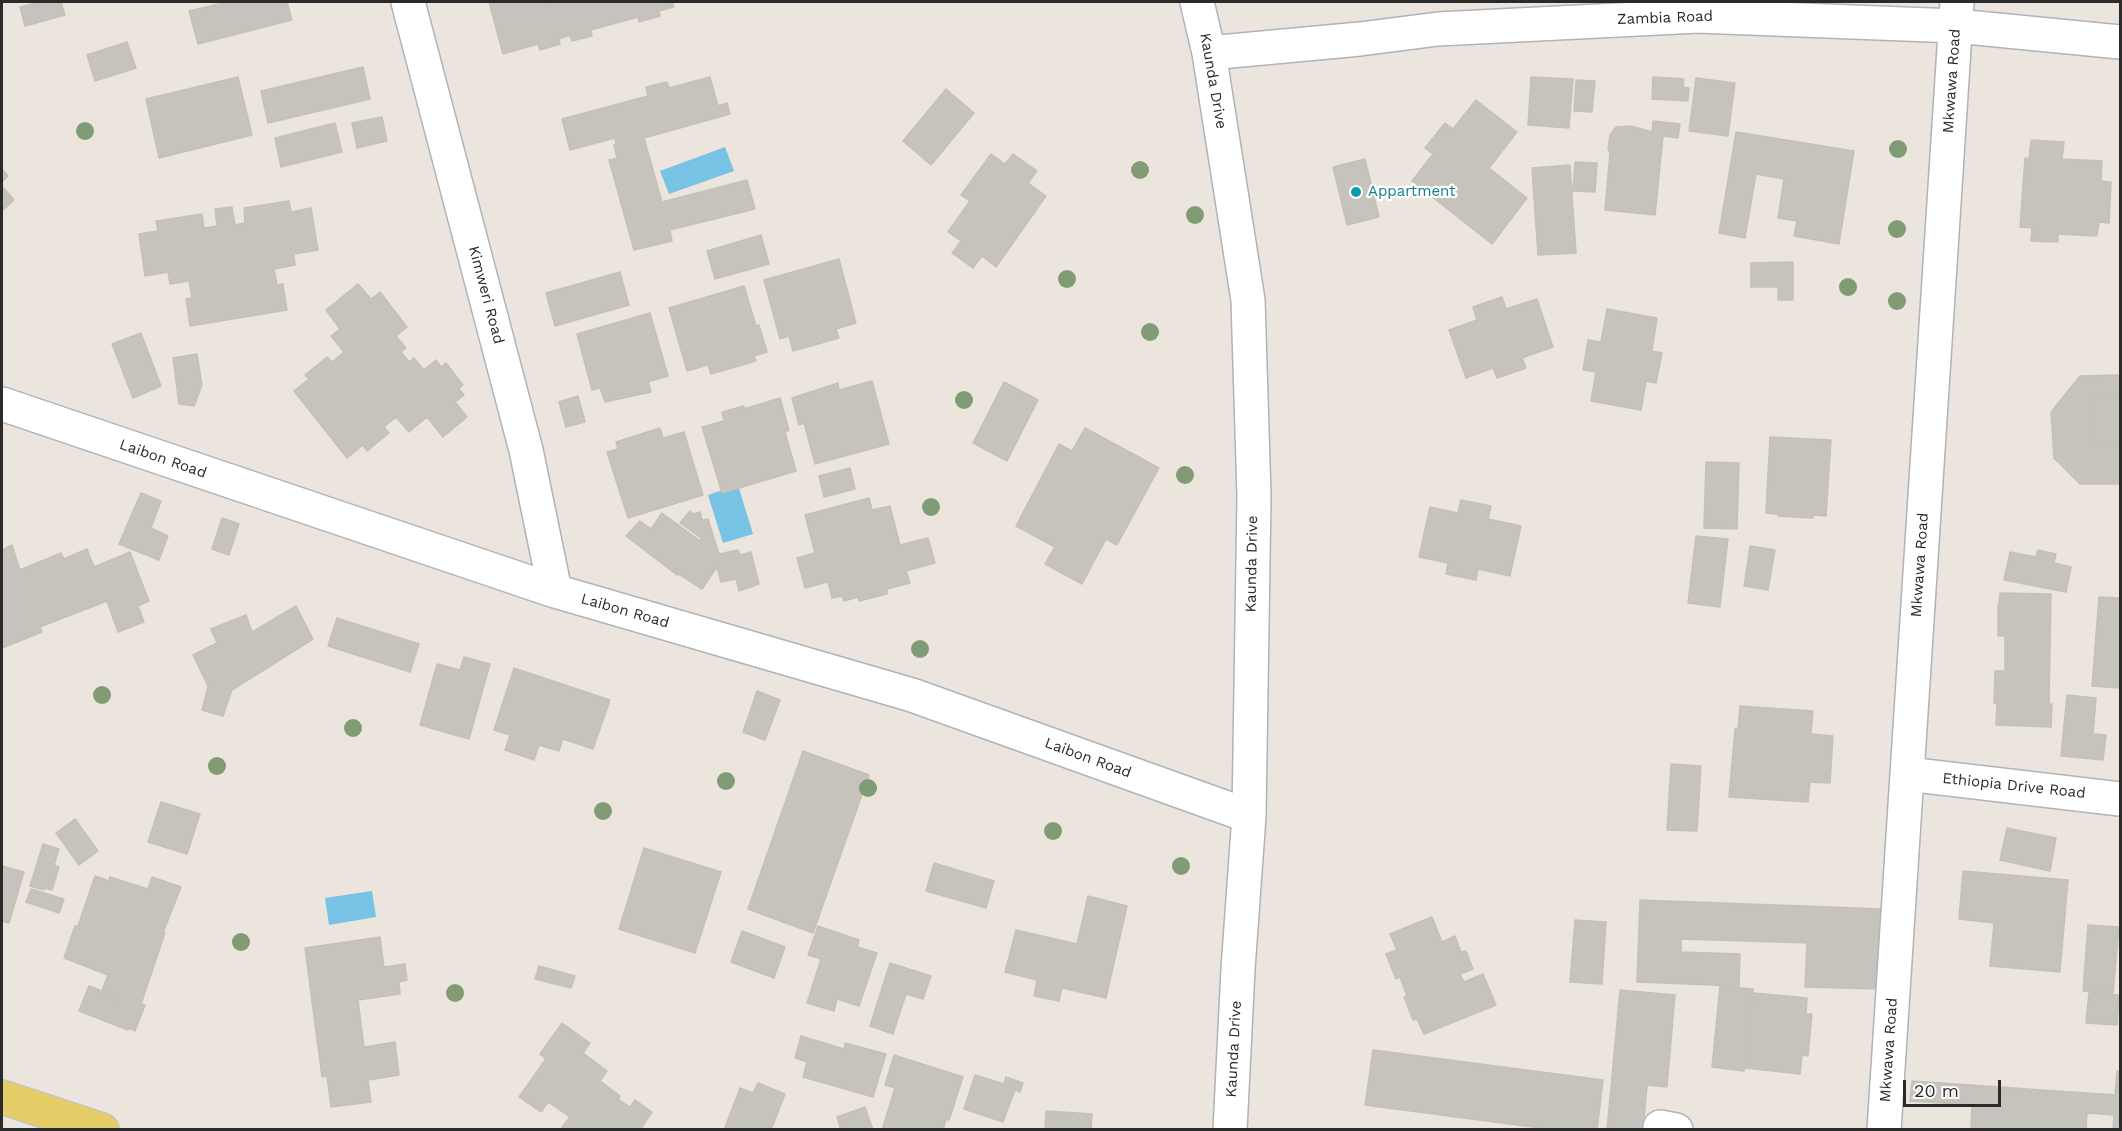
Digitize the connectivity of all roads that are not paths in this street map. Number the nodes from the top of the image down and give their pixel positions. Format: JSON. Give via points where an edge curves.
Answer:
{"nodes":[{"id":1,"x":408,"y":2,"type":"edge"},
{"id":2,"x":1197,"y":2,"type":"edge"},
{"id":3,"x":1956,"y":14,"type":"edge"},
{"id":4,"x":2121,"y":42,"type":"edge"},
{"id":5,"x":1209,"y":53,"type":"junction"},
{"id":6,"x":2,"y":404,"type":"edge"},
{"id":7,"x":555,"y":591,"type":"junction"},
{"id":8,"x":1907,"y":774,"type":"junction"},
{"id":9,"x":2121,"y":798,"type":"edge"},
{"id":10,"x":1249,"y":816,"type":"junction"},
{"id":11,"x":2,"y":1097,"type":"edge"},
{"id":12,"x":102,"y":1130,"type":"edge"},
{"id":13,"x":1230,"y":1130,"type":"edge"},
{"id":14,"x":1884,"y":1130,"type":"edge"}],
"edges":[{"from":1,"to":7,"type":"street","name":"Kimweri Road","via":[[526,450]]},
{"from":2,"to":5,"type":"street","name":"Kaunda Drive"},
{"from":3,"to":4,"type":"street","name":"Zambia Road"},
{"from":3,"to":5,"type":"street","name":"Zambia Road","via":[[1698,16],[1438,28]]},
{"from":3,"to":8,"type":"street","name":"Mkwawa Road"},
{"from":5,"to":10,"type":"street","name":"Kaunda Drive","via":[[1248,300],[1254,496]]},
{"from":6,"to":7,"type":"street","name":"Laibon Road"},
{"from":7,"to":10,"type":"street","name":"Laibon Road","via":[[912,695]]},
{"from":8,"to":9,"type":"street","name":"Ethiopia Drive Road"},
{"from":8,"to":14,"type":"street","name":"Mkwawa Road"},
{"from":10,"to":13,"type":"street","name":"Kaunda Drive"},
{"from":11,"to":12,"type":"main road"}]}
